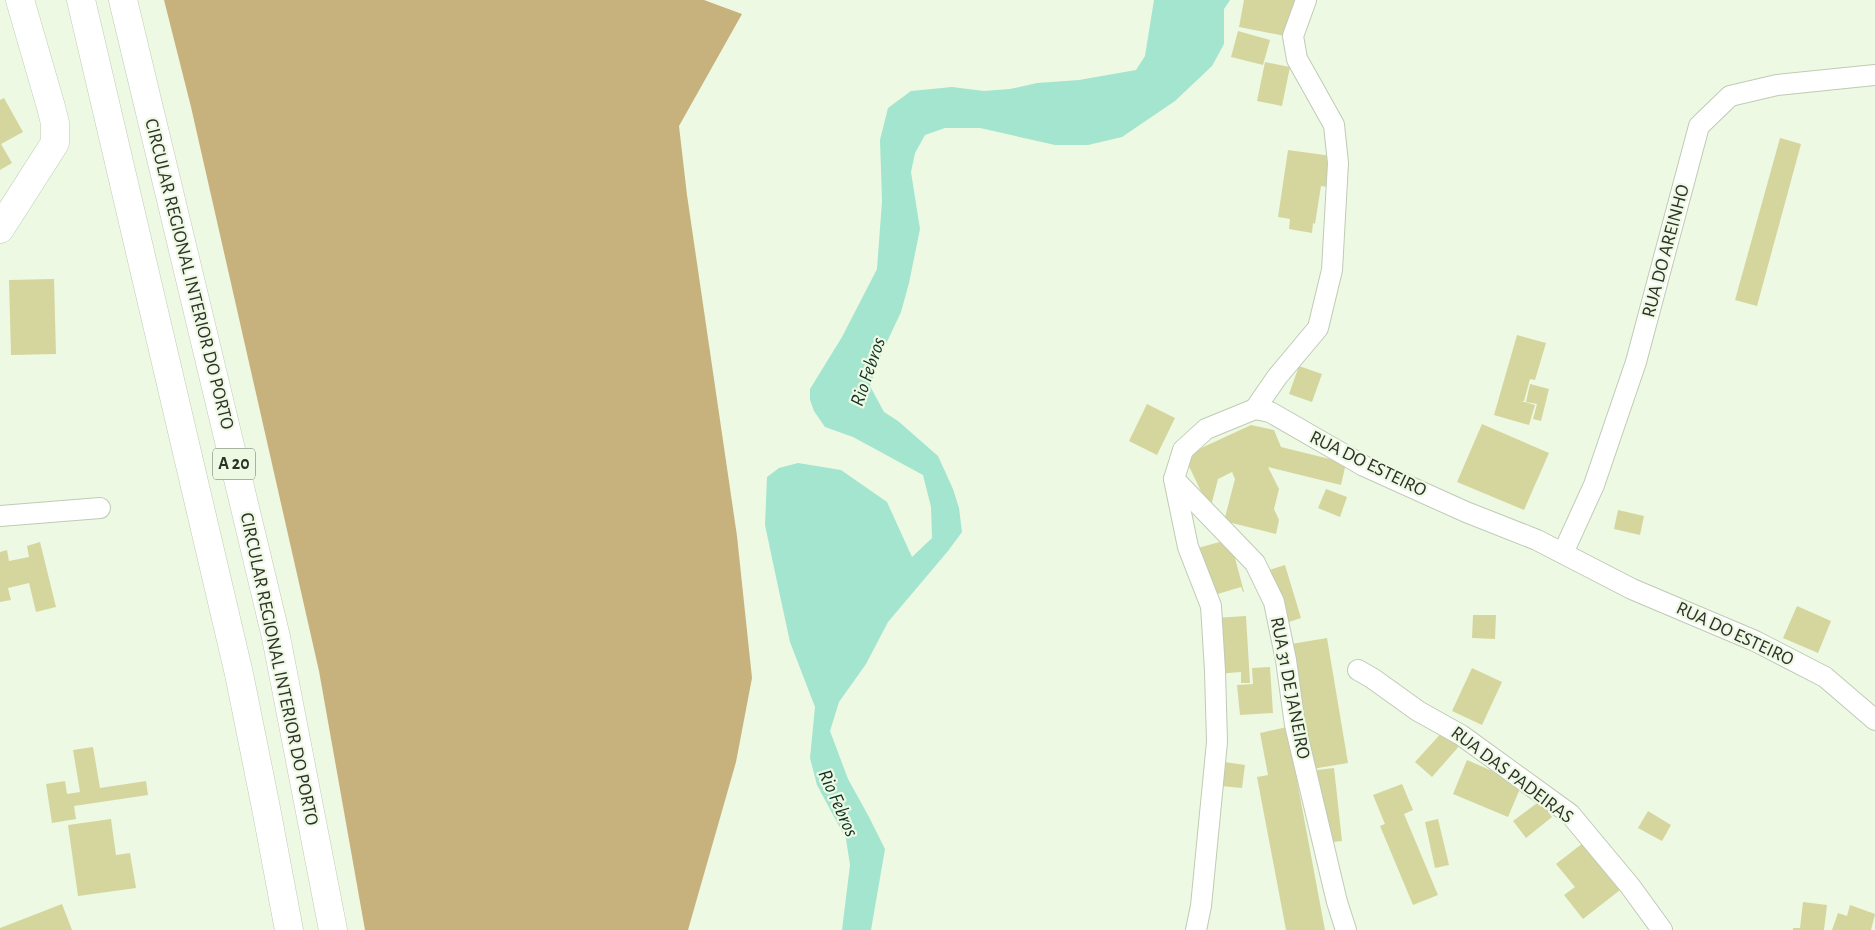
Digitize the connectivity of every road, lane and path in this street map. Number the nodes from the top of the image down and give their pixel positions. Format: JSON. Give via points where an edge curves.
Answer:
{"nodes":[{"id":1,"x":20,"y":0,"type":"edge"},
{"id":2,"x":81,"y":0,"type":"edge"},
{"id":3,"x":122,"y":0,"type":"edge"},
{"id":4,"x":1306,"y":0,"type":"edge"},
{"id":5,"x":1875,"y":75,"type":"edge"},
{"id":6,"x":0,"y":229,"type":"edge"},
{"id":7,"x":1255,"y":409,"type":"junction"},
{"id":8,"x":1174,"y":478,"type":"junction"},
{"id":9,"x":100,"y":508,"type":"dead end"},
{"id":10,"x":0,"y":516,"type":"edge"},
{"id":11,"x":1563,"y":553,"type":"junction"},
{"id":12,"x":1358,"y":670,"type":"dead end"},
{"id":13,"x":1875,"y":720,"type":"edge"},
{"id":14,"x":288,"y":930,"type":"edge"},
{"id":15,"x":333,"y":930,"type":"edge"},
{"id":16,"x":1196,"y":930,"type":"edge"},
{"id":17,"x":1346,"y":930,"type":"edge"},
{"id":18,"x":1662,"y":930,"type":"edge"}],
"edges":[{"from":1,"to":6,"type":"main road","via":[[52,106],[55,143]]},
{"from":2,"to":14,"type":"main road","name":"CIRCULAR REGIONAL INTERIOR DO PORTO","number":"A 20","via":[[239,674]]},
{"from":3,"to":15,"type":"main road","name":"CIRCULAR REGIONAL INTERIOR DO PORTO","number":"A 20","via":[[276,637]]},
{"from":4,"to":7,"type":"street","via":[[1293,36],[1297,60],[1334,125],[1338,163],[1332,270],[1318,328]]},
{"from":5,"to":11,"type":"street","name":"RUA DO AREINHO","via":[[1777,85],[1730,96],[1699,126],[1636,362],[1594,484]]},
{"from":7,"to":8,"type":"street","via":[[1206,430],[1183,450]]},
{"from":7,"to":11,"type":"street","name":"RUA DO ESTEIRO","via":[[1270,412],[1364,466]]},
{"from":8,"to":16,"type":"street","via":[[1188,547],[1210,606],[1215,671],[1217,742]]},
{"from":8,"to":17,"type":"street","name":"RUA 31 DE JANEIRO","via":[[1255,563],[1274,602],[1295,725]]},
{"from":9,"to":10,"type":"street"},
{"from":11,"to":13,"type":"street","name":"RUA DO ESTEIRO","via":[[1632,589],[1755,641],[1825,677]]},
{"from":12,"to":18,"type":"street","name":"RUA DAS PADEIRAS","via":[[1418,711],[1461,734],[1570,814]]}]}
